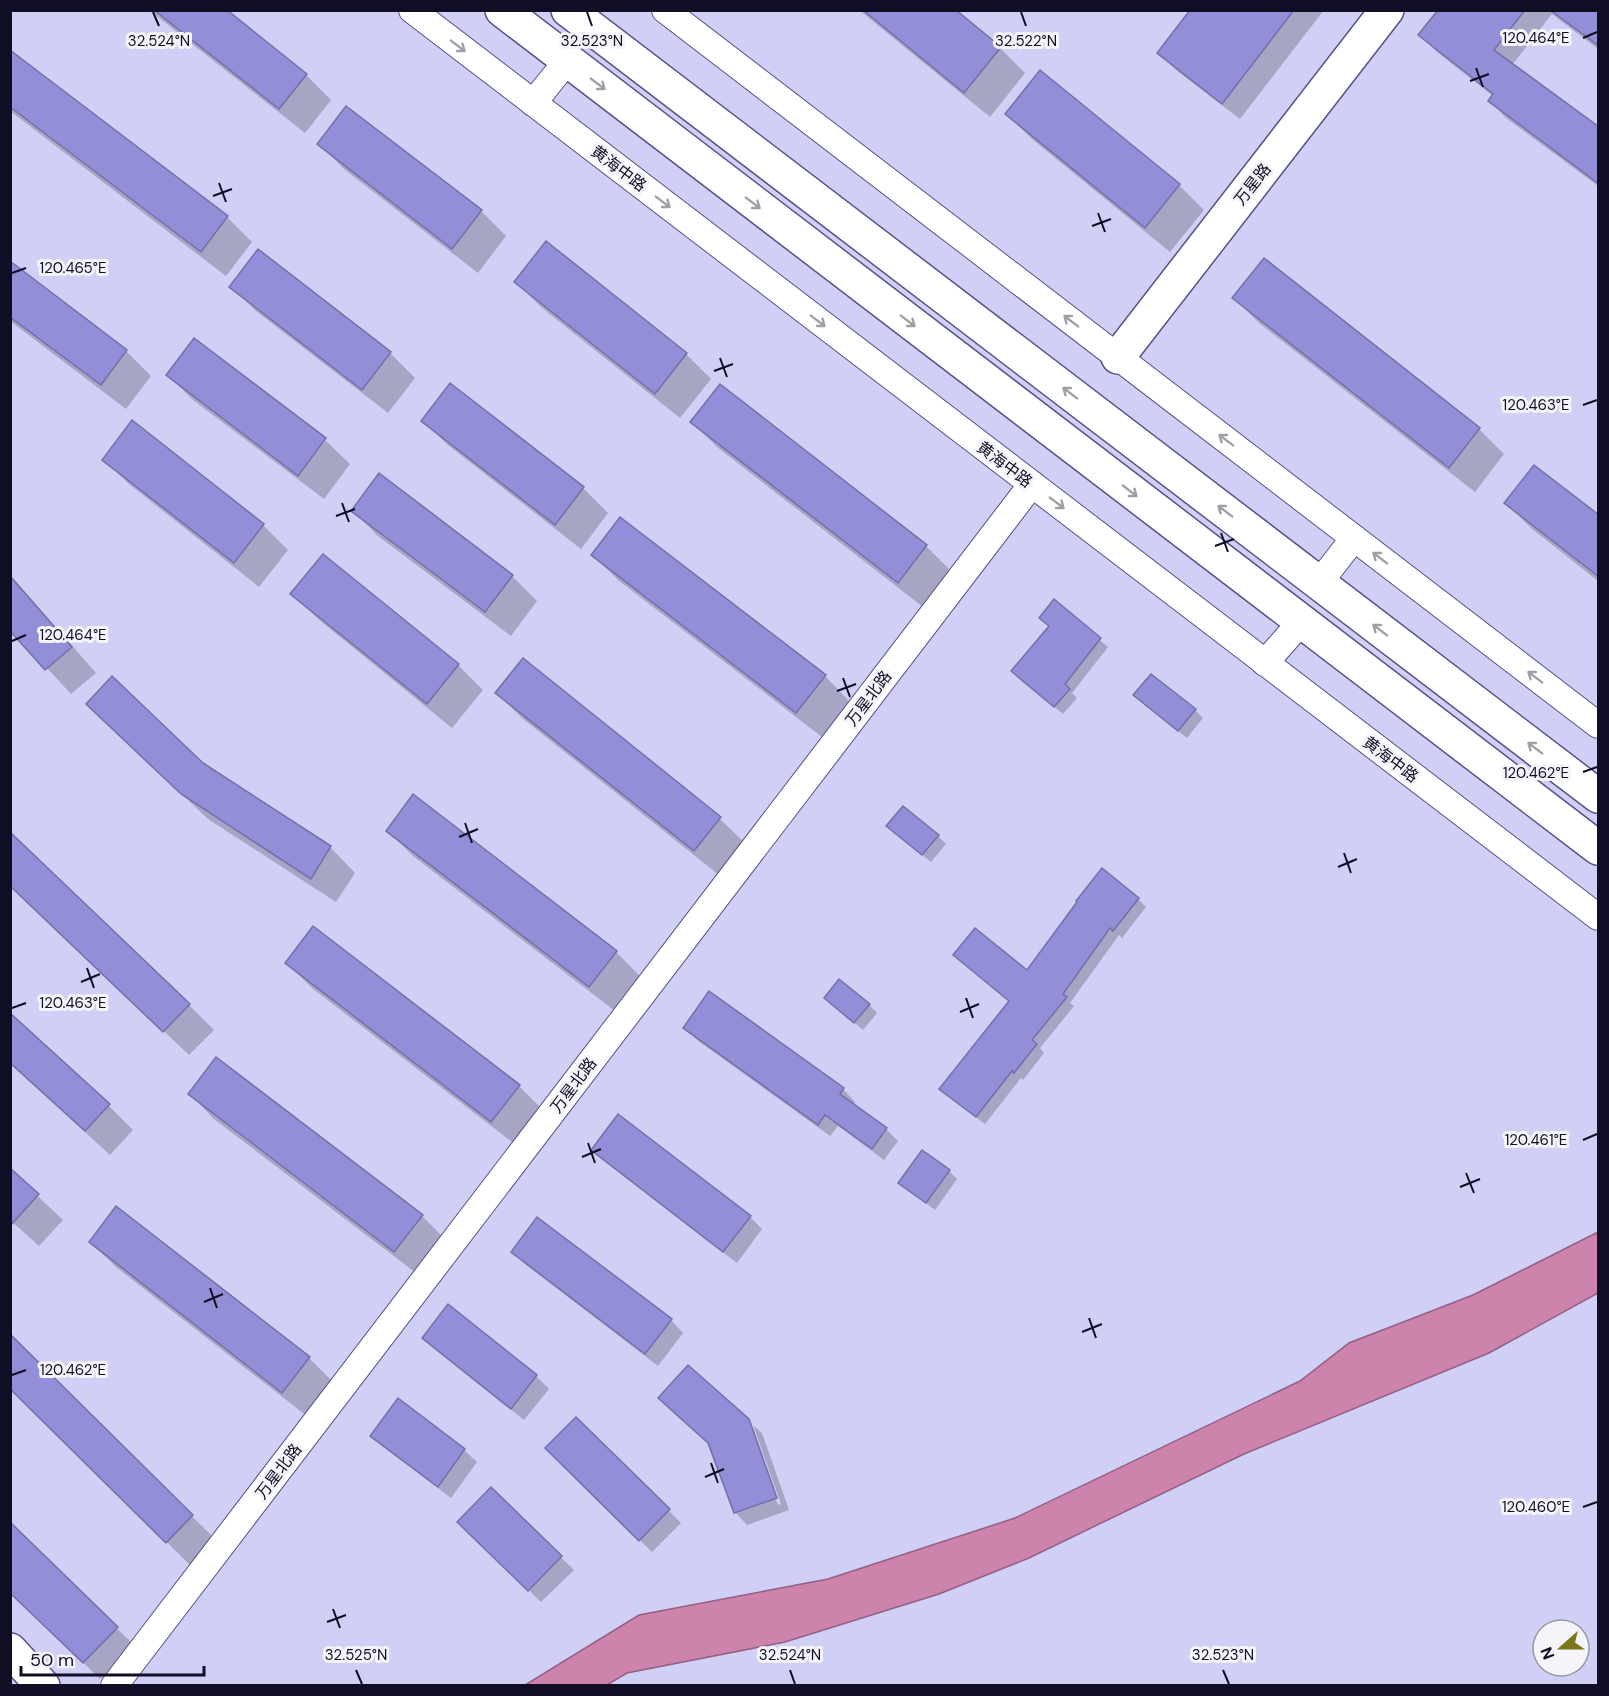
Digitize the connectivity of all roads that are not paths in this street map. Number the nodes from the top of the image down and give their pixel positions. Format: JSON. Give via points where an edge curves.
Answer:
{"nodes":[{"id":1,"x":412,"y":10,"type":"edge"},
{"id":2,"x":502,"y":10,"type":"edge"},
{"id":3,"x":568,"y":10,"type":"edge"},
{"id":4,"x":665,"y":10,"type":"edge"},
{"id":5,"x":1387,"y":10,"type":"edge"},
{"id":6,"x":567,"y":61,"type":"junction"},
{"id":7,"x":533,"y":103,"type":"junction"},
{"id":8,"x":1118,"y":357,"type":"junction"},
{"id":9,"x":1032,"y":484,"type":"junction"},
{"id":10,"x":1354,"y":538,"type":"junction"},
{"id":11,"x":1319,"y":583,"type":"junction"},
{"id":12,"x":1301,"y":622,"type":"junction"},
{"id":13,"x":1265,"y":663,"type":"junction"},
{"id":14,"x":1599,"y":725,"type":"edge"},
{"id":15,"x":1599,"y":796,"type":"edge"},
{"id":16,"x":1599,"y":848,"type":"edge"},
{"id":17,"x":1599,"y":917,"type":"edge"},
{"id":18,"x":10,"y":1650,"type":"edge"},
{"id":19,"x":43,"y":1686,"type":"edge"},
{"id":20,"x":114,"y":1686,"type":"edge"}],
"edges":[{"from":1,"to":7,"type":"street","name":"黄海中路","one_way":true},
{"from":2,"to":6,"type":"street"},
{"from":11,"to":3,"type":"street","one_way":true},
{"from":8,"to":4,"type":"street","one_way":true},
{"from":5,"to":8,"type":"street","name":"万星路"},
{"from":6,"to":7,"type":"street"},
{"from":6,"to":12,"type":"street","one_way":true},
{"from":7,"to":9,"type":"street","name":"黄海中路","one_way":true},
{"from":10,"to":8,"type":"street","one_way":true},
{"from":9,"to":13,"type":"street","name":"黄海中路","one_way":true},
{"from":9,"to":20,"type":"street","name":"万星北路"},
{"from":10,"to":11,"type":"street"},
{"from":14,"to":10,"type":"street","one_way":true},
{"from":15,"to":11,"type":"street","one_way":true},
{"from":12,"to":13,"type":"street"},
{"from":12,"to":16,"type":"street"},
{"from":13,"to":17,"type":"street","name":"黄海中路"},
{"from":18,"to":19,"type":"street"}]}
